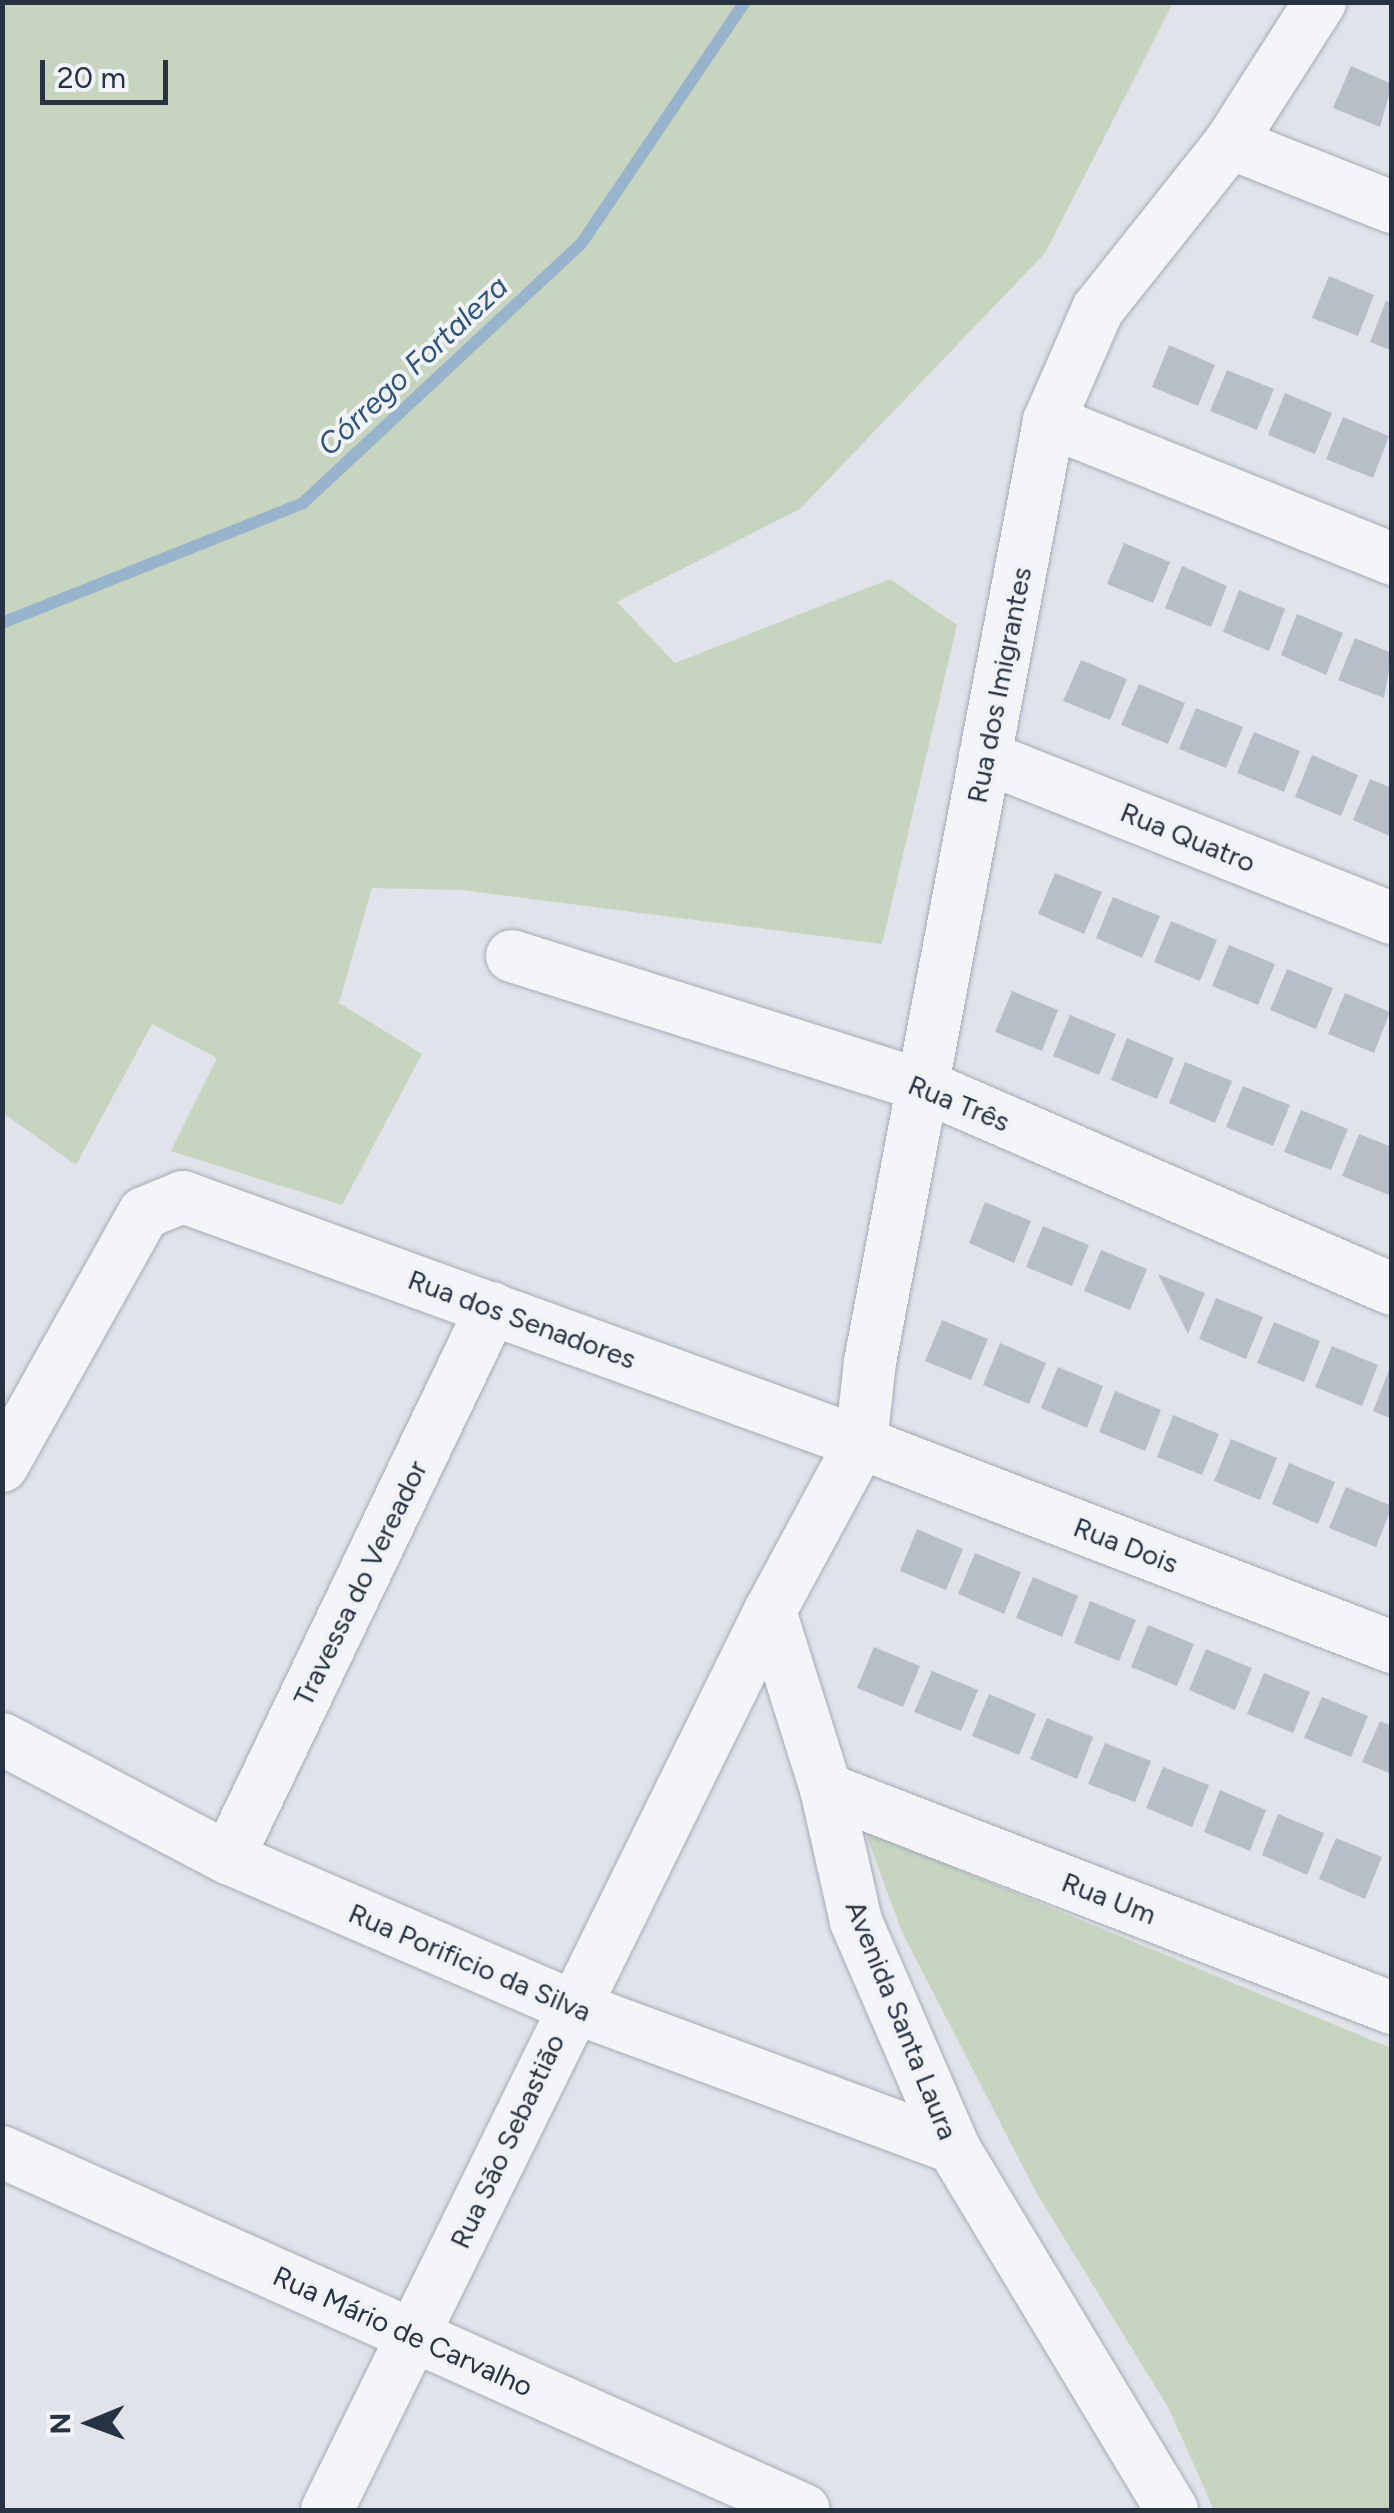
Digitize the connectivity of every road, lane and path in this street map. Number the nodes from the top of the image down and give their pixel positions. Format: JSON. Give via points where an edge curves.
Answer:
{"nodes":[{"id":1,"x":1320,"y":2,"type":"edge"},
{"id":2,"x":1230,"y":143,"type":"junction"},
{"id":3,"x":1392,"y":207,"type":"edge"},
{"id":4,"x":1049,"y":420,"type":"junction"},
{"id":5,"x":1392,"y":559,"type":"edge"},
{"id":6,"x":985,"y":757,"type":"junction"},
{"id":7,"x":1392,"y":918,"type":"edge"},
{"id":8,"x":512,"y":956,"type":"dead end"},
{"id":9,"x":924,"y":1086,"type":"junction"},
{"id":10,"x":1392,"y":1289,"type":"edge"},
{"id":11,"x":492,"y":1308,"type":"junction"},
{"id":12,"x":861,"y":1443,"type":"junction"},
{"id":13,"x":2,"y":1466,"type":"edge"},
{"id":14,"x":770,"y":1611,"type":"junction"},
{"id":15,"x":1392,"y":1647,"type":"edge"},
{"id":16,"x":2,"y":1739,"type":"edge"},
{"id":17,"x":826,"y":1789,"type":"junction"},
{"id":18,"x":228,"y":1858,"type":"junction"},
{"id":19,"x":571,"y":2006,"type":"junction"},
{"id":20,"x":1392,"y":2008,"type":"edge"},
{"id":21,"x":954,"y":2148,"type":"junction"},
{"id":22,"x":2,"y":2152,"type":"edge"},
{"id":23,"x":414,"y":2336,"type":"junction"},
{"id":24,"x":327,"y":2510,"type":"edge"},
{"id":25,"x":804,"y":2510,"type":"edge"},
{"id":26,"x":1172,"y":2510,"type":"edge"}],
"edges":[{"from":1,"to":2,"type":"street","name":"Rua dos Imigrantes"},
{"from":2,"to":3,"type":"street"},
{"from":2,"to":4,"type":"street","name":"Rua dos Imigrantes","via":[[1098,309]]},
{"from":4,"to":5,"type":"street"},
{"from":4,"to":6,"type":"street","name":"Rua dos Imigrantes"},
{"from":6,"to":7,"type":"street","name":"Rua Quatro"},
{"from":6,"to":9,"type":"street","name":"Rua dos Imigrantes"},
{"from":8,"to":9,"type":"street","name":"Rua Três"},
{"from":9,"to":10,"type":"street","name":"Rua Três"},
{"from":9,"to":12,"type":"street","name":"Rua dos Imigrantes","via":[[870,1362]]},
{"from":11,"to":12,"type":"street","name":"Rua dos Senadores"},
{"from":11,"to":13,"type":"street","name":"Rua dos Senadores","via":[[183,1196],[144,1213]]},
{"from":11,"to":18,"type":"street","name":"Travessa do Vereador"},
{"from":12,"to":14,"type":"street"},
{"from":12,"to":15,"type":"street","name":"Rua Dois"},
{"from":14,"to":17,"type":"street","name":"Avenida Santa Laura"},
{"from":14,"to":19,"type":"street","name":"Rua São Sebastião"},
{"from":16,"to":18,"type":"street","name":"Rua Porificio da Silva"},
{"from":17,"to":20,"type":"street","name":"Rua Um"},
{"from":17,"to":21,"type":"street","name":"Avenida Santa Laura","via":[[856,1921]]},
{"from":18,"to":19,"type":"street","name":"Rua Porificio da Silva"},
{"from":19,"to":21,"type":"street","name":"Rua Porificio da Silva"},
{"from":19,"to":23,"type":"street","name":"Rua São Sebastião"},
{"from":21,"to":26,"type":"street","name":"Avenida Santa Laura"},
{"from":22,"to":23,"type":"street","name":"Rua Mário de Carvalho"},
{"from":23,"to":24,"type":"street","name":"Rua São Sebastião"},
{"from":23,"to":25,"type":"street","name":"Rua Mário de Carvalho"}]}
